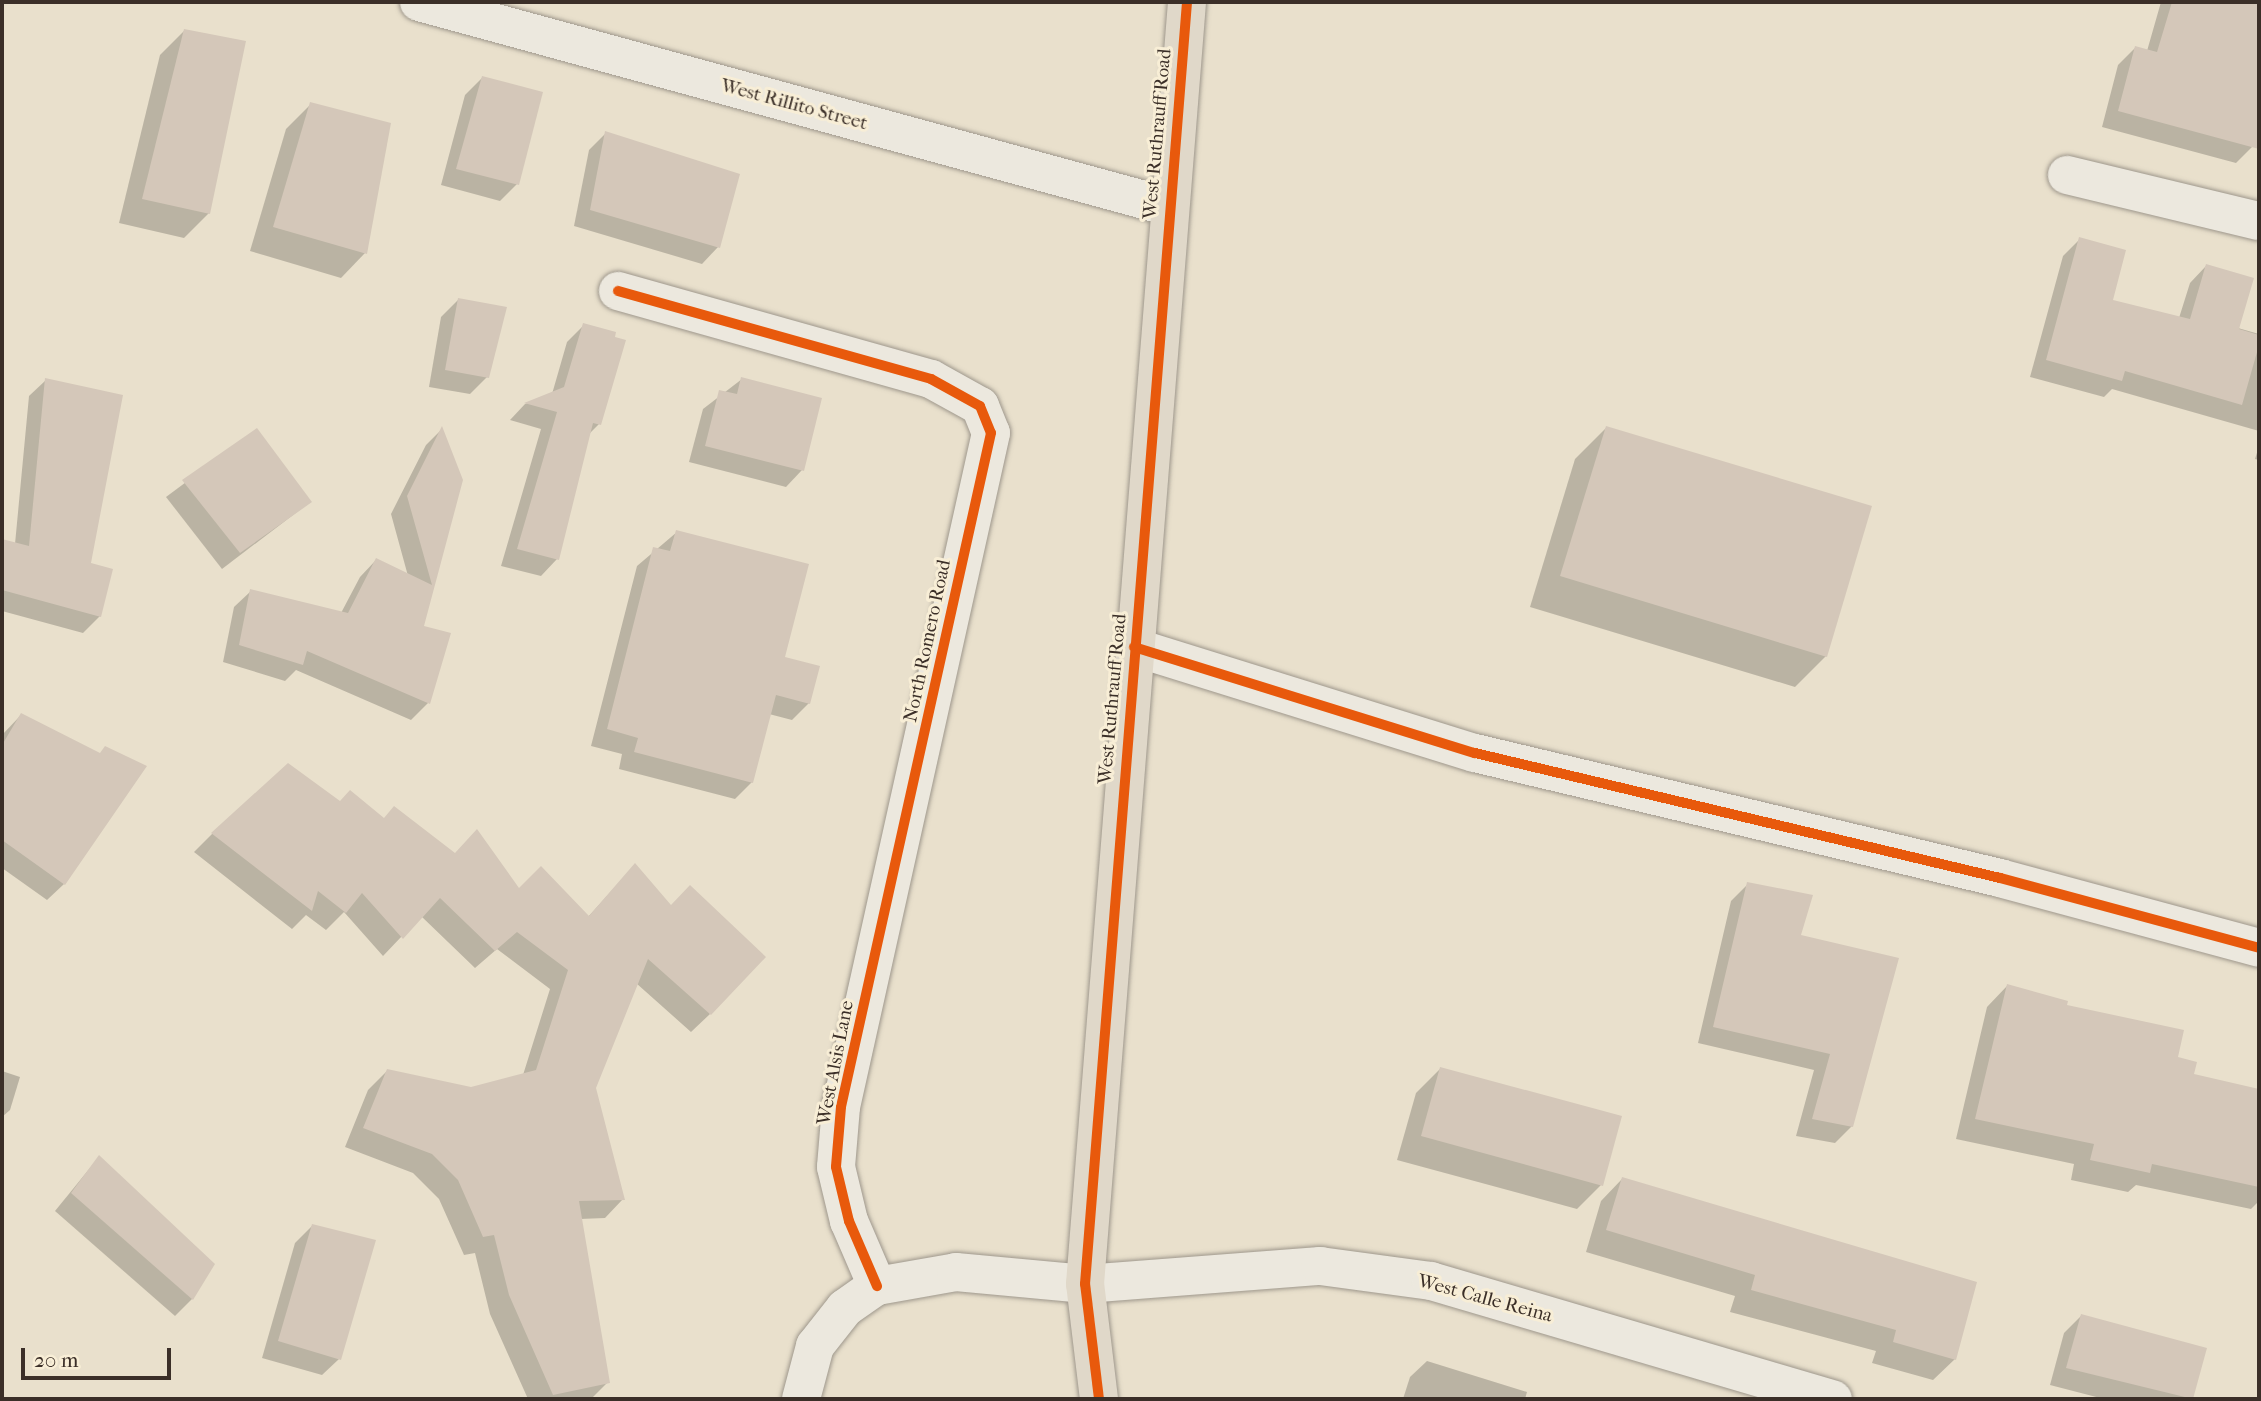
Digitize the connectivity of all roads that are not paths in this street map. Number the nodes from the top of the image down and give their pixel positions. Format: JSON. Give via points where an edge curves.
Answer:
{"nodes":[{"id":1,"x":419,"y":2,"type":"edge"},
{"id":2,"x":1187,"y":2,"type":"edge"},
{"id":3,"x":2067,"y":176,"type":"dead end"},
{"id":4,"x":1170,"y":207,"type":"junction"},
{"id":5,"x":2259,"y":221,"type":"edge"},
{"id":6,"x":618,"y":291,"type":"dead end"},
{"id":7,"x":1134,"y":646,"type":"junction"},
{"id":8,"x":893,"y":885,"type":"joint"},
{"id":9,"x":2259,"y":948,"type":"edge"},
{"id":10,"x":1085,"y":1284,"type":"junction"},
{"id":11,"x":877,"y":1286,"type":"junction"},
{"id":12,"x":801,"y":1399,"type":"edge"},
{"id":13,"x":1098,"y":1399,"type":"edge"},
{"id":14,"x":1833,"y":1399,"type":"edge"}],
"edges":[{"from":1,"to":4,"type":"street","name":"West Rillito Street"},
{"from":2,"to":4,"type":"main road","name":"West Ruthrauff Road"},
{"from":3,"to":5,"type":"street"},
{"from":4,"to":7,"type":"main road","name":"West Ruthrauff Road"},
{"from":6,"to":8,"type":"street","name":"North Romero Road","via":[[931,379],[980,406],[991,433]]},
{"from":7,"to":9,"type":"street","via":[[1475,753],[2000,878]]},
{"from":7,"to":10,"type":"main road","name":"West Ruthrauff Road"},
{"from":8,"to":11,"type":"street","name":"West Alsis Lane","via":[[841,1107],[836,1167],[849,1221]]},
{"from":10,"to":11,"type":"street","name":"West Calle Reina","via":[[956,1272]]},
{"from":10,"to":13,"type":"main road","name":"West Ruthrauff Road"},
{"from":10,"to":14,"type":"street","name":"West Calle Reina","via":[[1320,1266],[1431,1281]]},
{"from":11,"to":12,"type":"street","via":[[845,1308],[815,1346]]}]}
